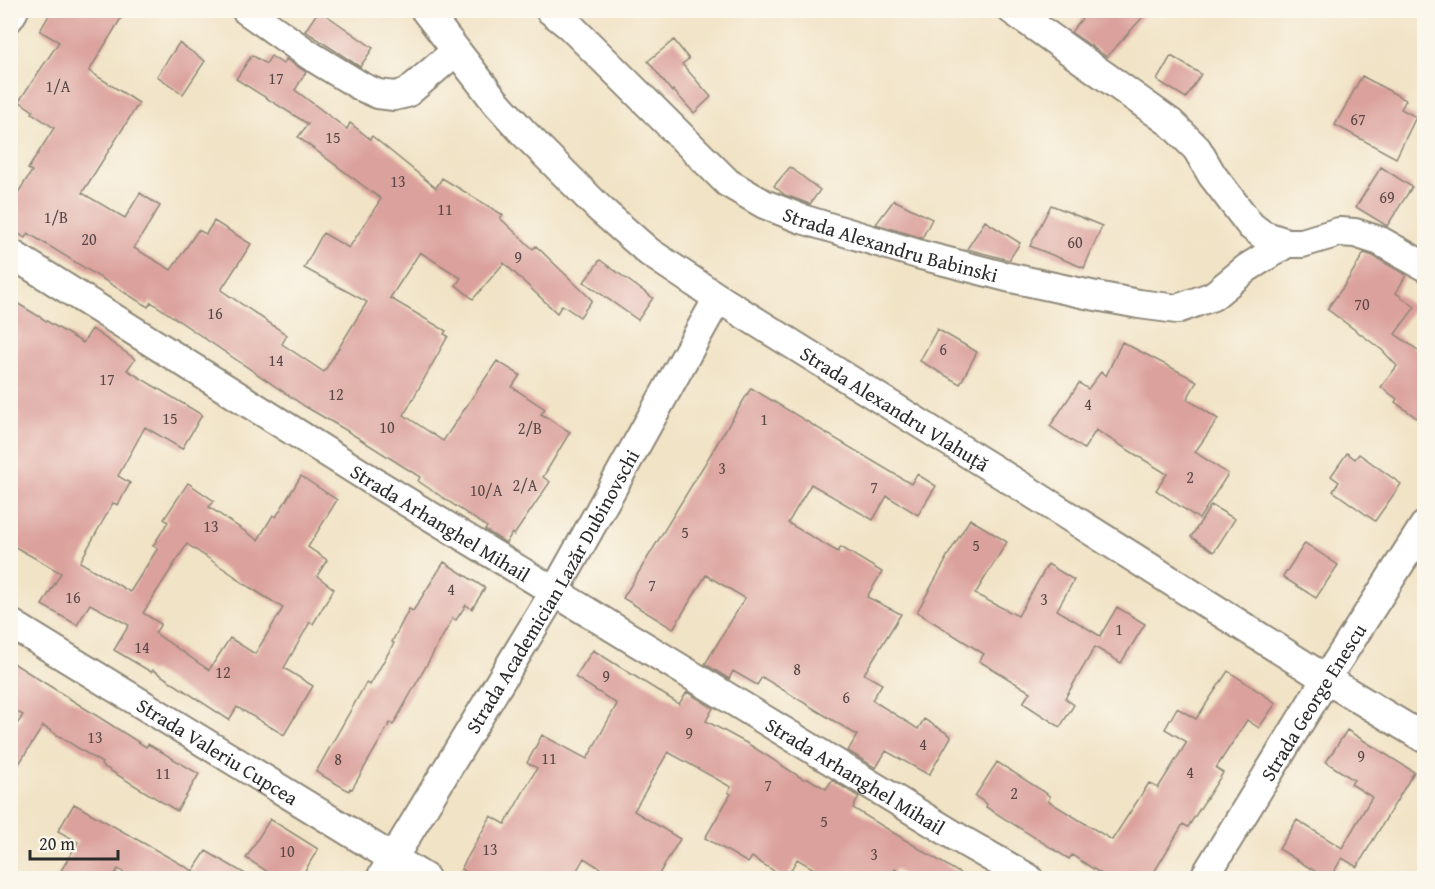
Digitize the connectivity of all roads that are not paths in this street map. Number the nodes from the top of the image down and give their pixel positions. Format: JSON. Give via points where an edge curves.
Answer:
{"nodes":[{"id":1,"x":14,"y":10,"type":"edge"},
{"id":2,"x":246,"y":10,"type":"edge"},
{"id":3,"x":425,"y":10,"type":"edge"},
{"id":4,"x":550,"y":10,"type":"edge"},
{"id":5,"x":1012,"y":10,"type":"edge"},
{"id":6,"x":10,"y":17,"type":"edge"},
{"id":7,"x":456,"y":51,"type":"junction"},
{"id":8,"x":1287,"y":243,"type":"junction"},
{"id":9,"x":10,"y":253,"type":"edge"},
{"id":10,"x":1425,"y":266,"type":"edge"},
{"id":11,"x":718,"y":298,"type":"junction"},
{"id":12,"x":1425,"y":526,"type":"edge"},
{"id":13,"x":555,"y":591,"type":"junction"},
{"id":14,"x":10,"y":623,"type":"edge"},
{"id":15,"x":1326,"y":679,"type":"junction"},
{"id":16,"x":1425,"y":738,"type":"edge"},
{"id":17,"x":387,"y":869,"type":"edge"},
{"id":18,"x":425,"y":879,"type":"edge"},
{"id":19,"x":1028,"y":879,"type":"edge"},
{"id":20,"x":1204,"y":879,"type":"edge"}],
"edges":[{"from":1,"to":6,"type":"street"},
{"from":2,"to":7,"type":"street","via":[[321,62],[378,94],[407,93]]},
{"from":3,"to":7,"type":"street","name":"Strada Аlexandru Vlahuță"},
{"from":4,"to":8,"type":"street","name":"Strada Alexandru Babinski","via":[[728,183],[764,204],[802,219],[1007,277],[1177,309],[1213,296],[1247,267]]},
{"from":5,"to":8,"type":"street","name":"Strada Alexandru Babinski","via":[[1171,123],[1197,149],[1251,226],[1263,235]]},
{"from":7,"to":11,"type":"street","name":"Strada Аlexandru Vlahuță","via":[[516,125],[593,202],[649,252]]},
{"from":8,"to":10,"type":"street","name":"Strada Alexandru Babinski","via":[[1302,243],[1339,232],[1355,233]]},
{"from":9,"to":13,"type":"street","name":"Strada Arhanghel Mihail"},
{"from":11,"to":13,"type":"street","name":"Strada Academician Lazăr Dubinovschi"},
{"from":11,"to":15,"type":"street","name":"Strada Аlexandru Vlahuță"},
{"from":12,"to":15,"type":"street","name":"Strada George Enescu"},
{"from":13,"to":17,"type":"street","name":"Strada Academician Lazăr Dubinovschi"},
{"from":13,"to":19,"type":"street","name":"Strada Arhanghel Mihail"},
{"from":14,"to":17,"type":"street","name":"Strada Valeriu Cupcea"},
{"from":15,"to":16,"type":"street","name":"Strada Аlexandru Vlahuță"},
{"from":15,"to":20,"type":"street","name":"Strada George Enescu"},
{"from":17,"to":18,"type":"street","name":"Strada Valeriu Cupcea"}]}
